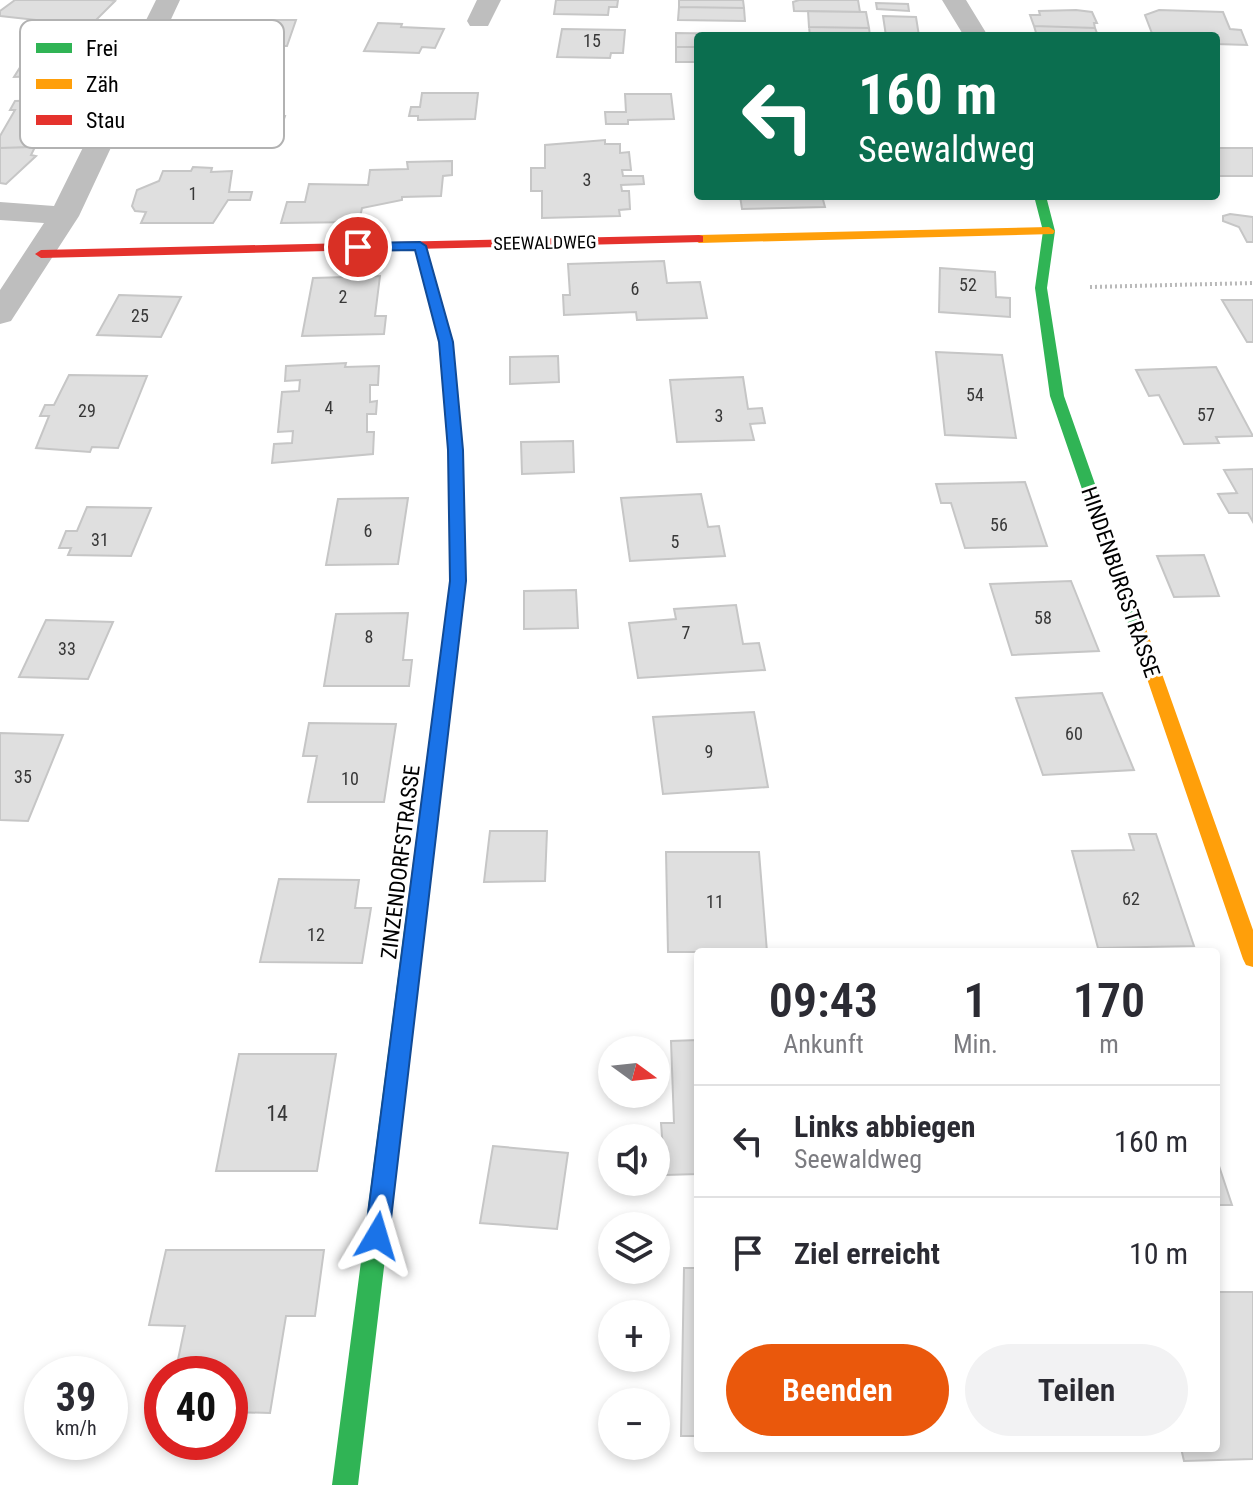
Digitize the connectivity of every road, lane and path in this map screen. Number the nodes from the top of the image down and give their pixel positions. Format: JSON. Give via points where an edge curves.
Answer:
{"nodes":[{"id":1,"x":168,"y":0,"type":"edge"},
{"id":2,"x":954,"y":0,"type":"edge"},
{"id":3,"x":158,"y":20,"type":"edge"},
{"id":4,"x":974,"y":32,"type":"edge"},
{"id":5,"x":97,"y":148,"type":"edge"},
{"id":6,"x":1041,"y":200,"type":"edge"},
{"id":7,"x":0,"y":211,"type":"edge"},
{"id":8,"x":64,"y":216,"type":"junction"},
{"id":9,"x":1049,"y":231,"type":"junction"},
{"id":10,"x":420,"y":246,"type":"junction"},
{"id":11,"x":41,"y":254,"type":"junction"},
{"id":12,"x":1253,"y":283,"type":"edge"},
{"id":13,"x":1126,"y":286,"type":"dead end"},
{"id":14,"x":0,"y":314,"type":"edge"},
{"id":15,"x":1253,"y":959,"type":"edge"},
{"id":16,"x":345,"y":1485,"type":"edge"}],
"edges":[{"from":1,"to":3,"type":"street"},
{"from":2,"to":4,"type":"street"},
{"from":5,"to":8,"type":"street"},
{"from":6,"to":9,"type":"street","name":"HINDENBURGSTRASSE"},
{"from":7,"to":8,"type":"street"},
{"from":8,"to":11,"type":"street"},
{"from":9,"to":10,"type":"street","name":"SEEWALDWEG"},
{"from":9,"to":15,"type":"street","name":"HINDENBURGSTRASSE","via":[[1041,288],[1057,396]]},
{"from":10,"to":11,"type":"street","name":"SEEWALDWEG"},
{"from":10,"to":16,"type":"street","name":"ZINZENDORFSTRASSE","via":[[446,342],[456,450],[458,581]]},
{"from":11,"to":14,"type":"street"},
{"from":12,"to":13,"type":"path"}]}
